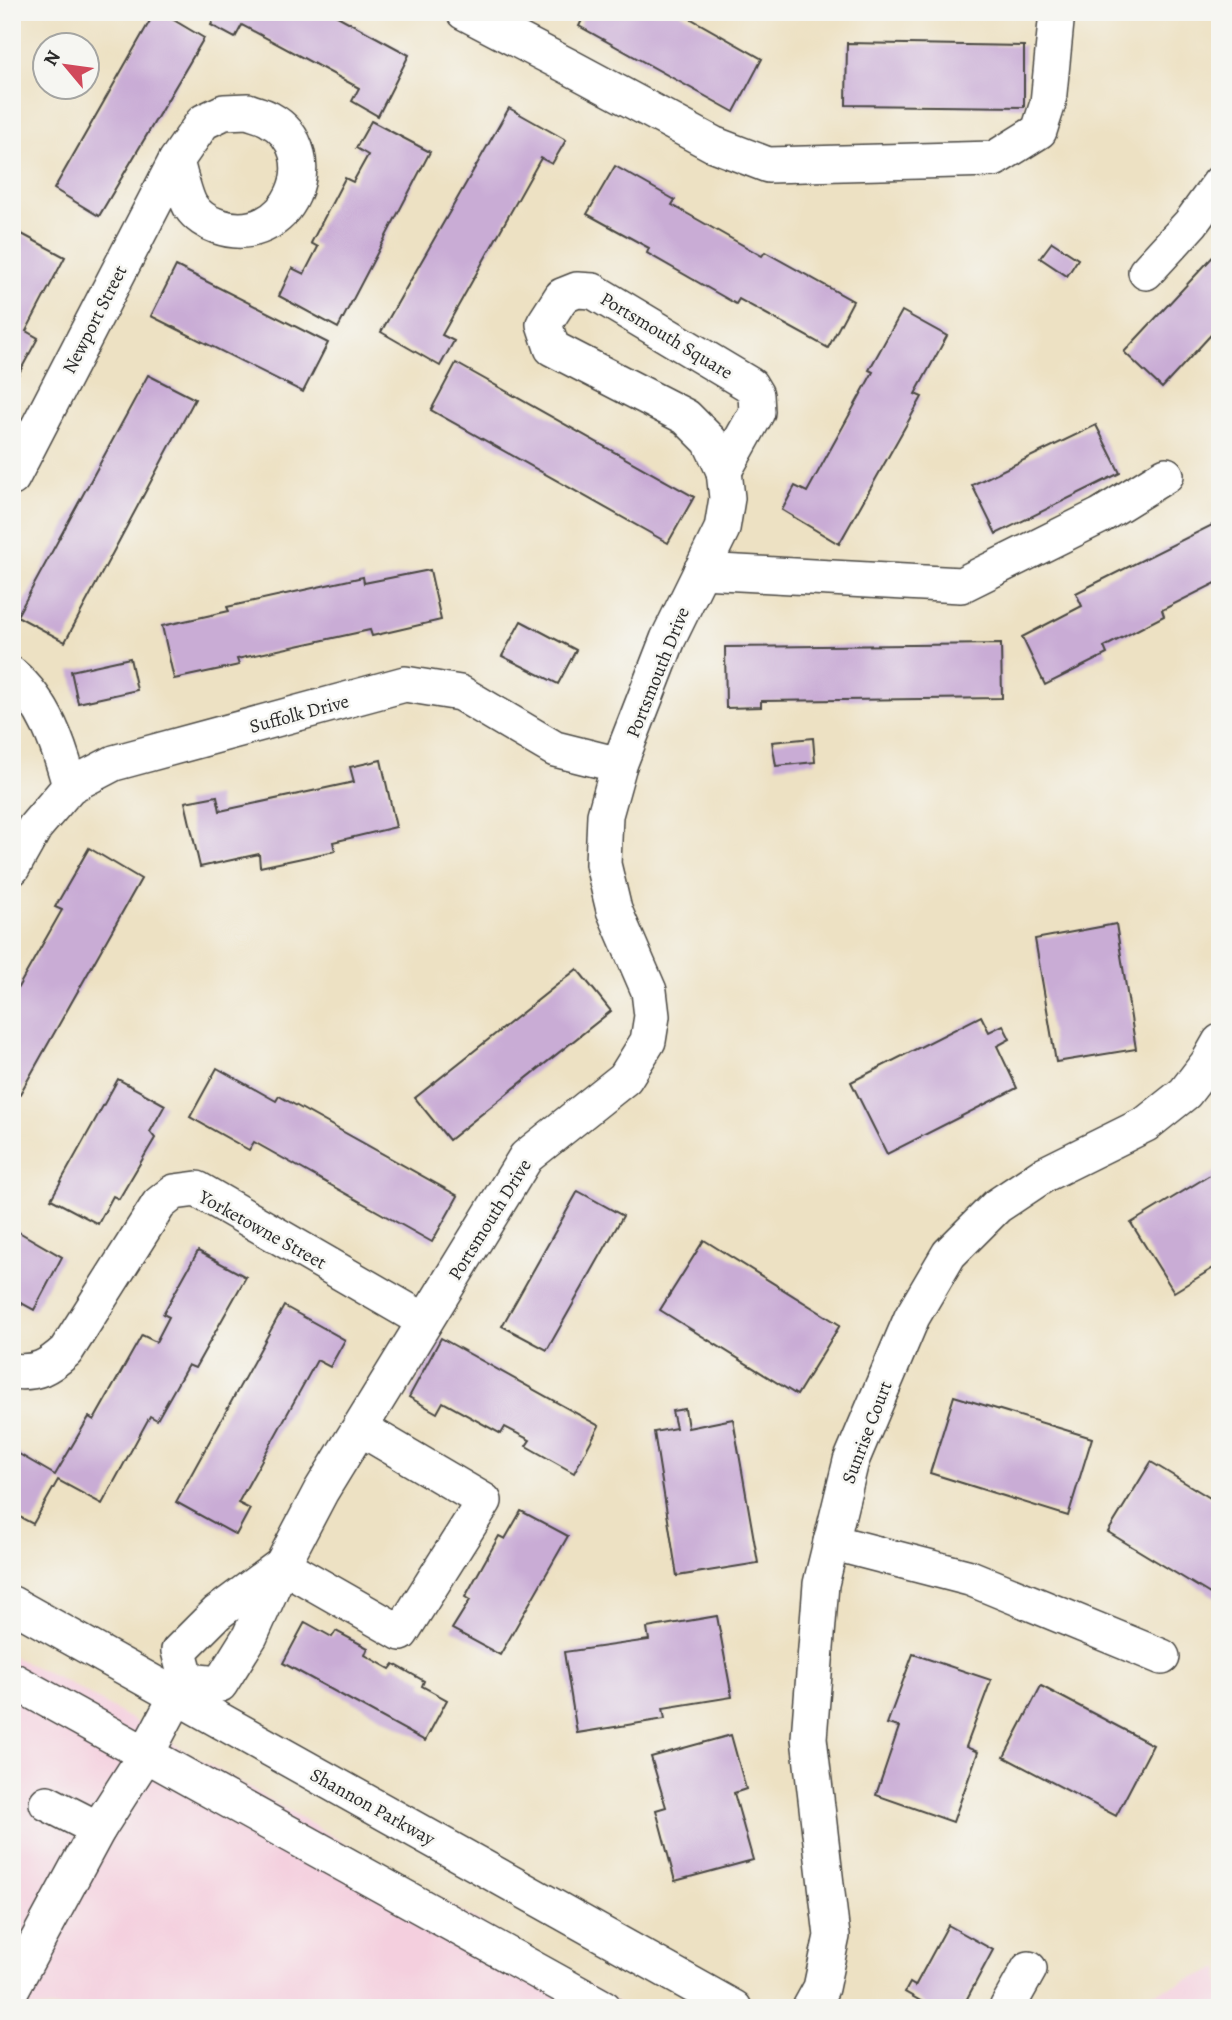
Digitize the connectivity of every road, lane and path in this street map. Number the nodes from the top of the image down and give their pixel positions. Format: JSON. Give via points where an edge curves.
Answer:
{"nodes":[{"id":1,"x":464,"y":12,"type":"edge"},
{"id":2,"x":1057,"y":12,"type":"edge"},
{"id":3,"x":510,"y":22,"type":"edge"},
{"id":4,"x":176,"y":161,"type":"dead end"},
{"id":5,"x":1220,"y":183,"type":"edge"},
{"id":6,"x":1146,"y":272,"type":"dead end"},
{"id":7,"x":724,"y":471,"type":"junction"},
{"id":8,"x":1166,"y":475,"type":"dead end"},
{"id":9,"x":12,"y":478,"type":"edge"},
{"id":10,"x":701,"y":571,"type":"junction"},
{"id":11,"x":12,"y":675,"type":"edge"},
{"id":12,"x":619,"y":765,"type":"junction"},
{"id":13,"x":70,"y":786,"type":"junction"},
{"id":14,"x":12,"y":868,"type":"edge"},
{"id":15,"x":1220,"y":1042,"type":"edge"},
{"id":16,"x":425,"y":1321,"type":"junction"},
{"id":17,"x":12,"y":1371,"type":"edge"},
{"id":18,"x":360,"y":1428,"type":"junction"},
{"id":19,"x":831,"y":1542,"type":"junction"},
{"id":20,"x":282,"y":1565,"type":"junction"},
{"id":21,"x":12,"y":1605,"type":"edge"},
{"id":22,"x":1161,"y":1657,"type":"dead end"},
{"id":23,"x":12,"y":1679,"type":"edge"},
{"id":24,"x":182,"y":1688,"type":"junction"},
{"id":25,"x":146,"y":1754,"type":"junction"},
{"id":26,"x":47,"y":1803,"type":"dead end"},
{"id":27,"x":98,"y":1829,"type":"junction"},
{"id":28,"x":1029,"y":1969,"type":"dead end"},
{"id":29,"x":12,"y":1988,"type":"edge"},
{"id":30,"x":604,"y":2008,"type":"edge"},
{"id":31,"x":734,"y":2008,"type":"edge"},
{"id":32,"x":810,"y":2008,"type":"edge"},
{"id":33,"x":1007,"y":2008,"type":"edge"}],
"edges":[{"from":1,"to":3,"type":"street"},
{"from":2,"to":3,"type":"street","via":[[1048,103],[1039,131],[994,159],[768,165],[713,144]]},
{"from":4,"to":9,"type":"street","name":"Newport Street"},
{"from":5,"to":6,"type":"street"},
{"from":7,"to":7,"type":"street","name":"Portsmouth Square","via":[[710,442],[687,417],[551,348],[544,324],[562,296],[577,290],[593,291],[750,385],[757,412]]},
{"from":7,"to":10,"type":"street","name":"Portsmouth Drive","via":[[727,498],[722,529]]},
{"from":8,"to":10,"type":"street","via":[[1100,516],[961,585]]},
{"from":10,"to":12,"type":"street","name":"Portsmouth Drive","via":[[668,639]]},
{"from":11,"to":13,"type":"street","via":[[44,714],[60,747]]},
{"from":12,"to":13,"type":"street","name":"Suffolk Drive","via":[[555,749],[460,694],[405,684],[114,763]]},
{"from":12,"to":16,"type":"street","name":"Portsmouth Drive","via":[[605,815],[603,864],[614,910],[649,991],[648,1041],[625,1078],[526,1157]]},
{"from":13,"to":14,"type":"street","name":"Suffolk Drive","via":[[35,827]]},
{"from":15,"to":19,"type":"street","name":"Sunrise Court","via":[[1185,1093],[1146,1124],[1045,1174],[997,1206],[949,1254],[912,1317],[851,1461]]},
{"from":16,"to":17,"type":"street","name":"Yorketowne Street","via":[[197,1189],[185,1190],[159,1204],[66,1351],[49,1366],[29,1373]]},
{"from":16,"to":18,"type":"street","name":"Portsmouth Drive"},
{"from":18,"to":20,"type":"street","name":"Portsmouth Drive"},
{"from":18,"to":20,"type":"street","via":[[484,1501],[401,1633]]},
{"from":19,"to":22,"type":"street","via":[[970,1578]]},
{"from":19,"to":32,"type":"street","name":"Sunrise Court","via":[[821,1584],[809,1738],[832,1936],[821,1988]]},
{"from":20,"to":24,"type":"street","name":"Portsmouth Drive","via":[[217,1613],[179,1651]]},
{"from":20,"to":24,"type":"street","name":"Portsmouth Drive","via":[[250,1636],[220,1684]]},
{"from":21,"to":24,"type":"street","name":"Shannon Parkway"},
{"from":23,"to":25,"type":"street"},
{"from":24,"to":25,"type":"street"},
{"from":24,"to":31,"type":"street","name":"Shannon Parkway"},
{"from":25,"to":27,"type":"street"},
{"from":25,"to":30,"type":"street"},
{"from":26,"to":27,"type":"street"},
{"from":27,"to":29,"type":"street"},
{"from":28,"to":33,"type":"street"}]}
